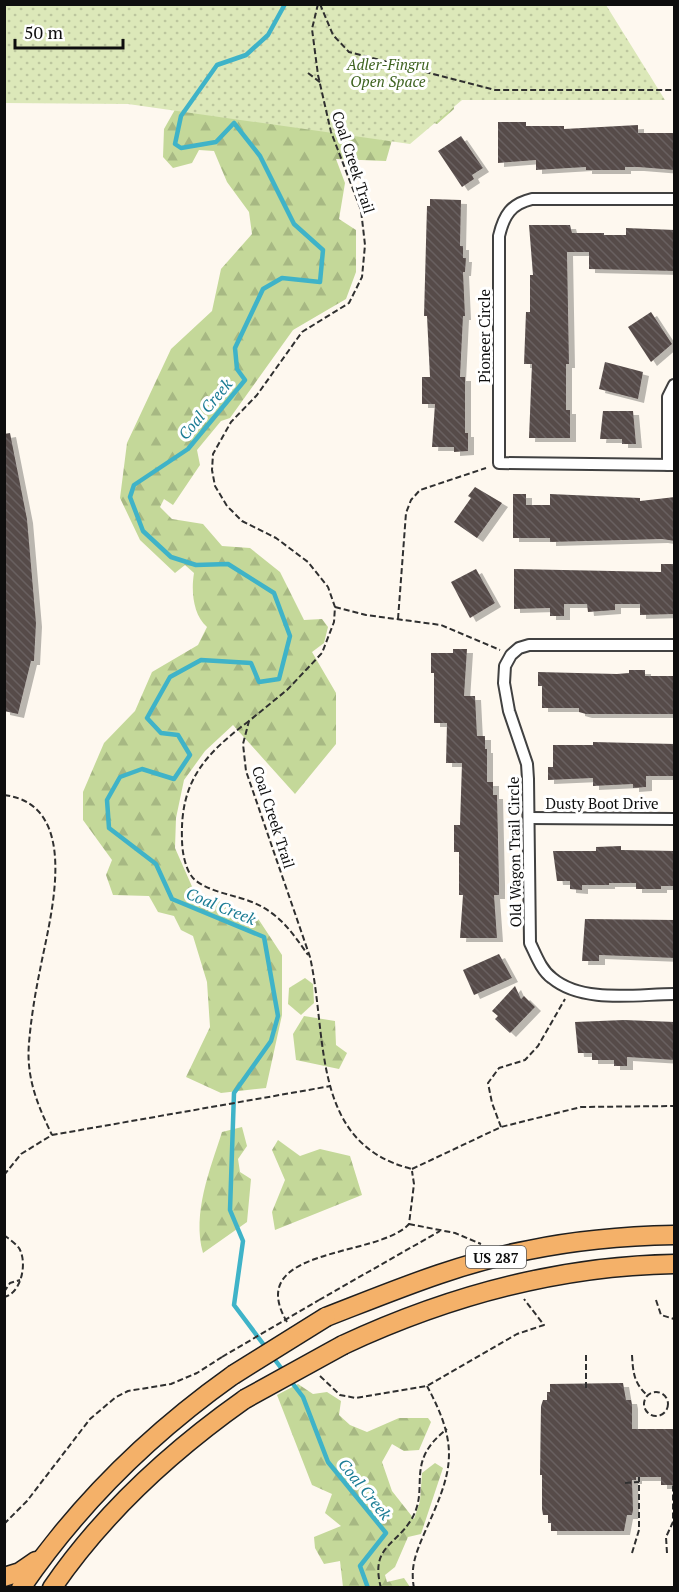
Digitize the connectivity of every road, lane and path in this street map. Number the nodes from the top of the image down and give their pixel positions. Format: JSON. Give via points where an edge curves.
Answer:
{"nodes":[{"id":1,"x":319,"y":4,"type":"edge"},
{"id":2,"x":308,"y":73,"type":"dead end"},
{"id":3,"x":321,"y":83,"type":"junction"},
{"id":4,"x":675,"y":90,"type":"edge"},
{"id":5,"x":675,"y":199,"type":"edge"},
{"id":6,"x":675,"y":385,"type":"edge"},
{"id":7,"x":499,"y":463,"type":"junction"},
{"id":8,"x":671,"y":465,"type":"edge"},
{"id":9,"x":335,"y":607,"type":"junction"},
{"id":10,"x":398,"y":619,"type":"junction"},
{"id":11,"x":675,"y":645,"type":"edge"},
{"id":12,"x":511,"y":655,"type":"junction"},
{"id":13,"x":249,"y":721,"type":"junction"},
{"id":14,"x":4,"y":795,"type":"edge"},
{"id":15,"x":529,"y":818,"type":"junction"},
{"id":16,"x":675,"y":819,"type":"edge"},
{"id":17,"x":310,"y":957,"type":"junction"},
{"id":18,"x":570,"y":990,"type":"junction"},
{"id":19,"x":675,"y":994,"type":"edge"},
{"id":20,"x":331,"y":1086,"type":"junction"},
{"id":21,"x":675,"y":1106,"type":"edge"},
{"id":22,"x":501,"y":1127,"type":"junction"},
{"id":23,"x":52,"y":1135,"type":"junction"},
{"id":24,"x":4,"y":1175,"type":"edge"},
{"id":25,"x":409,"y":1224,"type":"dead end"},
{"id":26,"x":440,"y":1231,"type":"junction"},
{"id":27,"x":4,"y":1235,"type":"edge"},
{"id":28,"x":675,"y":1235,"type":"edge"},
{"id":29,"x":494,"y":1258,"type":"junction"},
{"id":30,"x":675,"y":1264,"type":"edge"},
{"id":31,"x":20,"y":1280,"type":"junction"},
{"id":32,"x":509,"y":1284,"type":"junction"},
{"id":33,"x":4,"y":1294,"type":"edge"},
{"id":34,"x":656,"y":1300,"type":"dead end"},
{"id":35,"x":322,"y":1309,"type":"junction"},
{"id":36,"x":675,"y":1319,"type":"edge"},
{"id":37,"x":586,"y":1355,"type":"dead end"},
{"id":38,"x":632,"y":1356,"type":"dead end"},
{"id":39,"x":586,"y":1390,"type":"dead end"},
{"id":40,"x":647,"y":1396,"type":"junction"},
{"id":41,"x":675,"y":1402,"type":"edge"},
{"id":42,"x":668,"y":1408,"type":"junction"},
{"id":43,"x":447,"y":1429,"type":"junction"},
{"id":44,"x":639,"y":1477,"type":"dead end"},
{"id":45,"x":625,"y":1482,"type":"dead end"},
{"id":46,"x":639,"y":1482,"type":"junction"},
{"id":47,"x":673,"y":1485,"type":"edge"},
{"id":48,"x":674,"y":1516,"type":"edge"},
{"id":49,"x":4,"y":1524,"type":"edge"},
{"id":50,"x":632,"y":1553,"type":"dead end"},
{"id":51,"x":667,"y":1553,"type":"dead end"},
{"id":52,"x":44,"y":1554,"type":"junction"},
{"id":53,"x":4,"y":1577,"type":"edge"},
{"id":54,"x":21,"y":1587,"type":"edge"},
{"id":55,"x":52,"y":1587,"type":"edge"},
{"id":56,"x":381,"y":1587,"type":"edge"},
{"id":57,"x":414,"y":1587,"type":"edge"}],
"edges":[{"from":1,"to":3,"type":"path","name":"Coal Creek Trail","via":[[312,29]]},
{"from":1,"to":4,"type":"path","via":[[333,35],[350,52],[495,90]]},
{"from":2,"to":3,"type":"path"},
{"from":3,"to":9,"type":"path","name":"Coal Creek Trail","via":[[331,132],[361,210],[365,245],[362,278],[349,303],[302,332],[257,394],[231,422],[213,454],[212,470],[215,486],[226,506],[242,521],[276,538],[308,561],[328,587]]},
{"from":5,"to":7,"type":"street","name":"Pioneer Circle","via":[[532,199],[518,202],[510,209],[499,236]]},
{"from":6,"to":8,"type":"street","via":[[668,397]]},
{"from":7,"to":8,"type":"street"},
{"from":7,"to":10,"type":"path","via":[[420,490],[411,500],[406,513]]},
{"from":9,"to":10,"type":"path"},
{"from":9,"to":13,"type":"path","via":[[334,622],[322,653],[287,690]]},
{"from":10,"to":12,"type":"path","via":[[441,625]]},
{"from":11,"to":12,"type":"street","via":[[529,645]]},
{"from":12,"to":15,"type":"street","name":"Old Wagon Trail Circle","via":[[505,666],[504,683],[527,764]]},
{"from":13,"to":17,"type":"path","name":"Coal Creek Trail","via":[[243,744],[246,771]]},
{"from":13,"to":17,"type":"path","via":[[219,744],[191,780],[182,820],[182,852],[192,877],[270,911],[285,922]]},
{"from":14,"to":23,"type":"path","via":[[33,806],[52,832],[54,899],[29,1044],[30,1080]]},
{"from":15,"to":16,"type":"street","name":"Dusty Boot Drive"},
{"from":15,"to":18,"type":"street","name":"Old Wagon Trail Circle","via":[[530,943],[550,977]]},
{"from":17,"to":20,"type":"path","name":"Coal Creek Trail","via":[[321,1048]]},
{"from":18,"to":19,"type":"street"},
{"from":18,"to":22,"type":"path","via":[[538,1046],[525,1060],[499,1068],[488,1083]]},
{"from":20,"to":22,"type":"path","name":"Coal Creek Trail","via":[[353,1137],[389,1164],[412,1169]]},
{"from":20,"to":23,"type":"path"},
{"from":21,"to":22,"type":"path","via":[[581,1107]]},
{"from":23,"to":24,"type":"path","via":[[21,1154]]},
{"from":25,"to":26,"type":"path"},
{"from":26,"to":29,"type":"path","via":[[469,1237],[485,1246]]},
{"from":26,"to":35,"type":"path"},
{"from":27,"to":31,"type":"path","via":[[22,1256]]},
{"from":28,"to":29,"type":"main road","number":"US 287","via":[[572,1243]]},
{"from":29,"to":35,"type":"main road","number":"US 287"},
{"from":30,"to":32,"type":"main road","number":"US 287","via":[[562,1273]]},
{"from":31,"to":33,"type":"path","via":[[10,1283]]},
{"from":31,"to":33,"type":"path","via":[[11,1294]]},
{"from":32,"to":43,"type":"path","via":[[544,1324],[518,1334],[426,1386]]},
{"from":32,"to":55,"type":"main road","number":"US 287","bridge":true,"via":[[410,1315],[342,1345],[245,1399],[203,1429],[129,1495]]},
{"from":34,"to":36,"type":"path","via":[[661,1316]]},
{"from":35,"to":49,"type":"path","bridge":true,"via":[[197,1373],[171,1384],[128,1391],[116,1397],[90,1419],[27,1501]]},
{"from":35,"to":52,"type":"main road","number":"US 287","bridge":true,"via":[[189,1406],[148,1441]]},
{"from":37,"to":39,"type":"path"},
{"from":38,"to":40,"type":"path","via":[[633,1376]]},
{"from":40,"to":42,"type":"path","via":[[654,1392],[662,1394],[668,1400]]},
{"from":40,"to":42,"type":"path","via":[[644,1407],[652,1416],[660,1416]]},
{"from":41,"to":42,"type":"path"},
{"from":43,"to":56,"type":"path","via":[[436,1438],[421,1463],[418,1501],[411,1521],[393,1538],[378,1565]]},
{"from":43,"to":57,"type":"path","via":[[447,1478],[411,1569]]},
{"from":44,"to":46,"type":"path"},
{"from":45,"to":46,"type":"path"},
{"from":46,"to":50,"type":"path","via":[[639,1530]]},
{"from":47,"to":48,"type":"path"},
{"from":48,"to":51,"type":"path","via":[[666,1538]]},
{"from":52,"to":53,"type":"main road","via":[[20,1572]]},
{"from":52,"to":54,"type":"main road","number":"US 287"}]}
